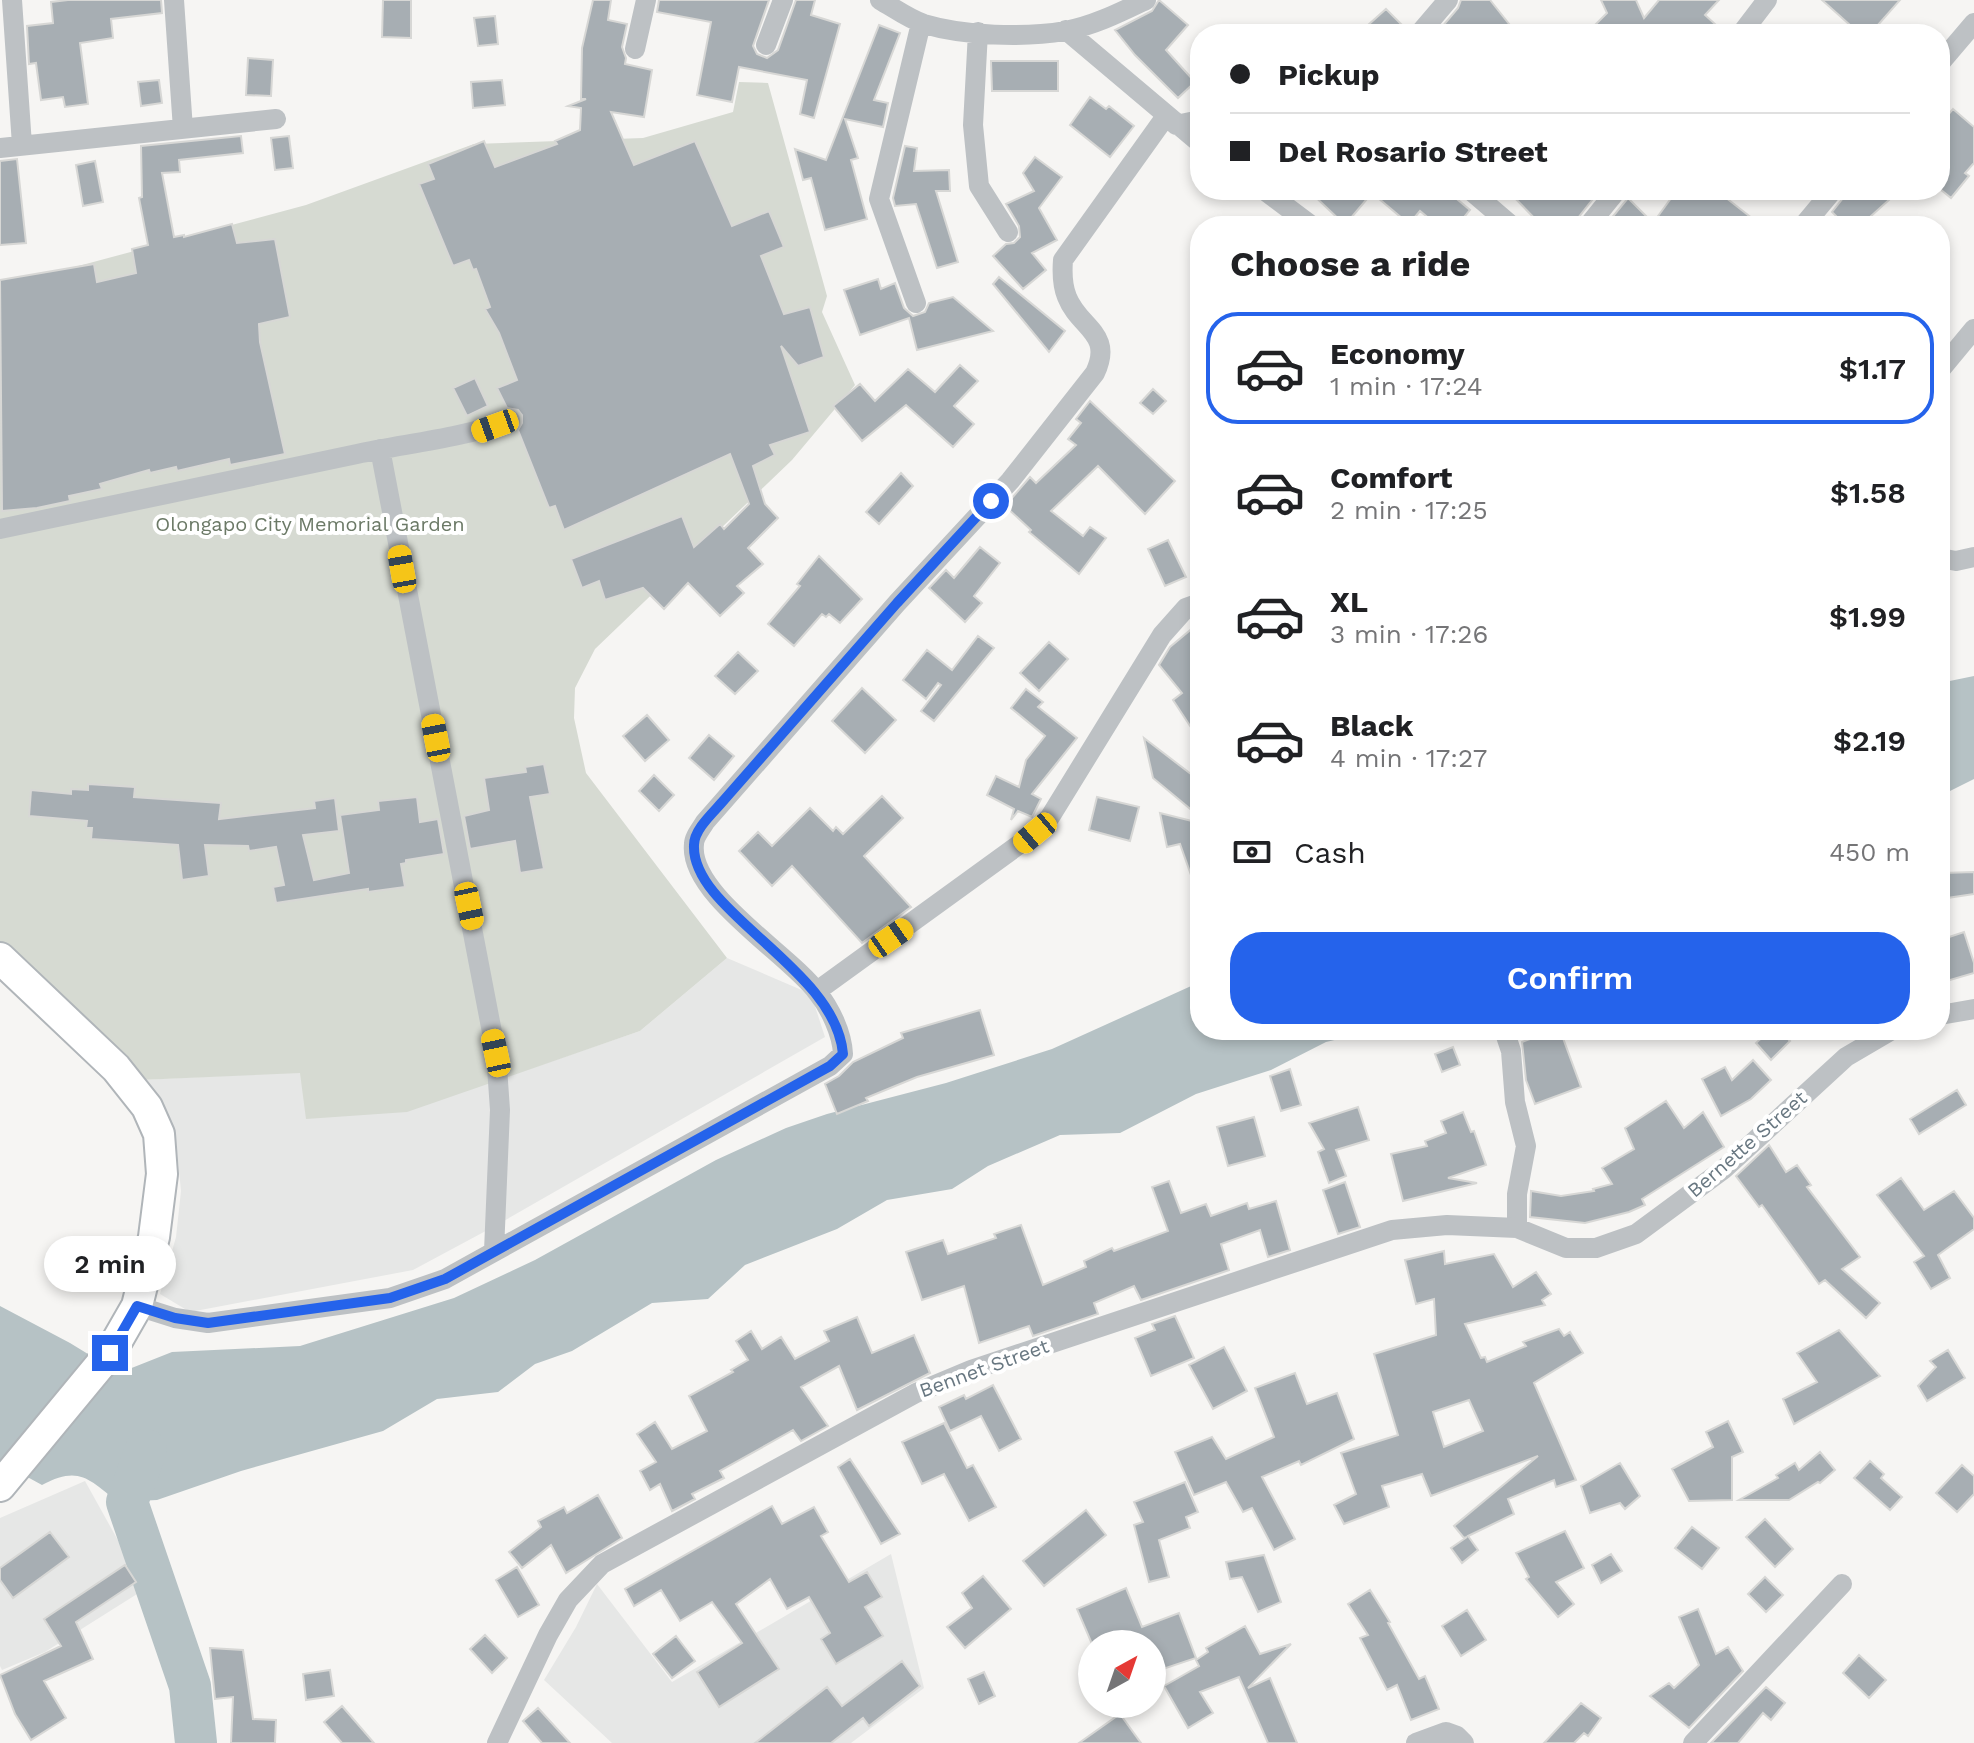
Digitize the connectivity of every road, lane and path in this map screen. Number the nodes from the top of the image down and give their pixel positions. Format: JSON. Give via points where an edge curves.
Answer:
{"nodes":[{"id":1,"x":12,"y":0,"type":"edge"},
{"id":2,"x":174,"y":0,"type":"edge"},
{"id":3,"x":646,"y":0,"type":"edge"},
{"id":4,"x":783,"y":0,"type":"edge"},
{"id":5,"x":880,"y":0,"type":"edge"},
{"id":6,"x":1146,"y":0,"type":"edge"},
{"id":7,"x":1448,"y":0,"type":"edge"},
{"id":8,"x":1767,"y":0,"type":"edge"},
{"id":9,"x":921,"y":23,"type":"junction"},
{"id":10,"x":1974,"y":23,"type":"edge"},
{"id":11,"x":1428,"y":24,"type":"edge"},
{"id":12,"x":1749,"y":24,"type":"edge"},
{"id":13,"x":1066,"y":30,"type":"junction"},
{"id":14,"x":978,"y":32,"type":"junction"},
{"id":15,"x":766,"y":45,"type":"dead end"},
{"id":16,"x":635,"y":49,"type":"dead end"},
{"id":17,"x":1950,"y":51,"type":"edge"},
{"id":18,"x":276,"y":119,"type":"dead end"},
{"id":19,"x":1190,"y":120,"type":"edge"},
{"id":20,"x":1171,"y":121,"type":"junction"},
{"id":21,"x":183,"y":129,"type":"junction"},
{"id":22,"x":1190,"y":135,"type":"edge"},
{"id":23,"x":22,"y":145,"type":"junction"},
{"id":24,"x":0,"y":148,"type":"edge"},
{"id":25,"x":1277,"y":200,"type":"edge"},
{"id":26,"x":1482,"y":200,"type":"edge"},
{"id":27,"x":1609,"y":200,"type":"edge"},
{"id":28,"x":1825,"y":200,"type":"edge"},
{"id":29,"x":1299,"y":216,"type":"edge"},
{"id":30,"x":1500,"y":216,"type":"edge"},
{"id":31,"x":1596,"y":216,"type":"edge"},
{"id":32,"x":1811,"y":216,"type":"edge"},
{"id":33,"x":1008,"y":232,"type":"dead end"},
{"id":34,"x":916,"y":303,"type":"dead end"},
{"id":35,"x":1974,"y":329,"type":"edge"},
{"id":36,"x":1950,"y":358,"type":"edge"},
{"id":37,"x":510,"y":420,"type":"dead end"},
{"id":38,"x":380,"y":449,"type":"junction"},
{"id":39,"x":0,"y":529,"type":"edge"},
{"id":40,"x":1974,"y":557,"type":"edge"},
{"id":41,"x":1950,"y":560,"type":"edge"},
{"id":42,"x":1190,"y":607,"type":"edge"},
{"id":43,"x":0,"y":958,"type":"edge"},
{"id":44,"x":817,"y":991,"type":"junction"},
{"id":45,"x":1974,"y":1009,"type":"edge"},
{"id":46,"x":1950,"y":1013,"type":"edge"},
{"id":47,"x":1507,"y":1040,"type":"edge"},
{"id":48,"x":1875,"y":1040,"type":"edge"},
{"id":49,"x":1517,"y":1228,"type":"junction"},
{"id":50,"x":1596,"y":1248,"type":"joint"},
{"id":51,"x":494,"y":1251,"type":"junction"},
{"id":52,"x":137,"y":1306,"type":"junction"},
{"id":53,"x":2,"y":1484,"type":"edge"},
{"id":54,"x":1842,"y":1584,"type":"dead end"},
{"id":55,"x":497,"y":1743,"type":"edge"},
{"id":56,"x":1416,"y":1743,"type":"edge"},
{"id":57,"x":1464,"y":1743,"type":"edge"},
{"id":58,"x":1693,"y":1743,"type":"edge"}],
"edges":[{"from":1,"to":23,"type":"street"},
{"from":2,"to":21,"type":"street"},
{"from":3,"to":16,"type":"street"},
{"from":4,"to":15,"type":"street"},
{"from":5,"to":9,"type":"street"},
{"from":6,"to":13,"type":"street"},
{"from":7,"to":11,"type":"street"},
{"from":8,"to":12,"type":"street"},
{"from":9,"to":14,"type":"street"},
{"from":9,"to":34,"type":"street","via":[[879,199]]},
{"from":10,"to":17,"type":"street"},
{"from":13,"to":14,"type":"street"},
{"from":13,"to":20,"type":"street"},
{"from":14,"to":33,"type":"street","via":[[973,125],[979,186]]},
{"from":18,"to":21,"type":"street"},
{"from":19,"to":20,"type":"street"},
{"from":20,"to":22,"type":"street"},
{"from":20,"to":44,"type":"street","via":[[1063,260],[1067,300],[1101,348],[1095,373],[1010,481],[877,626],[693,842],[695,863],[716,896]]},
{"from":21,"to":23,"type":"street"},
{"from":23,"to":24,"type":"street"},
{"from":25,"to":29,"type":"street"},
{"from":26,"to":30,"type":"street"},
{"from":27,"to":31,"type":"street"},
{"from":28,"to":32,"type":"street"},
{"from":35,"to":36,"type":"street"},
{"from":37,"to":38,"type":"street","via":[[479,432]]},
{"from":38,"to":39,"type":"street"},
{"from":38,"to":51,"type":"street","via":[[496,1053],[500,1110]]},
{"from":40,"to":41,"type":"street"},
{"from":42,"to":44,"type":"street","via":[[1162,635],[1035,833]]},
{"from":43,"to":52,"type":"main road","via":[[116,1068],[147,1107],[159,1134],[162,1174],[156,1221]]},
{"from":44,"to":51,"type":"street","via":[[842,1039],[843,1054],[830,1066]]},
{"from":45,"to":46,"type":"street"},
{"from":47,"to":49,"type":"street","via":[[1526,1146]]},
{"from":48,"to":50,"type":"street","name":"Bernette Street","via":[[1846,1057],[1724,1169],[1636,1234]]},
{"from":49,"to":50,"type":"street","name":"Bennet Street","via":[[1566,1248]]},
{"from":49,"to":55,"type":"street","name":"Bennet Street","via":[[1447,1225],[1392,1230],[916,1393],[602,1564],[568,1600]]},
{"from":51,"to":52,"type":"street","via":[[445,1279],[390,1298],[208,1323]]},
{"from":52,"to":53,"type":"main road","via":[[110,1353]]},
{"from":54,"to":58,"type":"street"},
{"from":56,"to":57,"type":"street","via":[[1446,1732]]}]}
